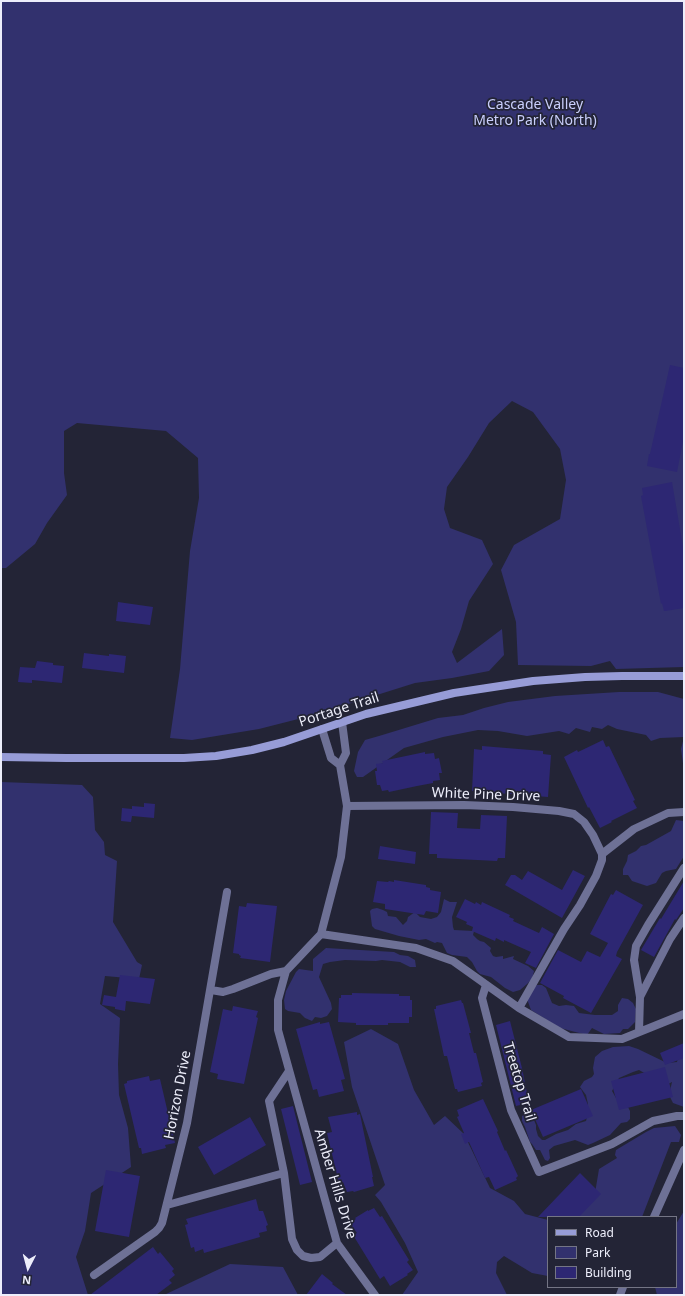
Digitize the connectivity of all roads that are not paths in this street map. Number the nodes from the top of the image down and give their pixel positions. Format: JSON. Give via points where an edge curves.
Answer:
{"nodes":[{"id":1,"x":684,"y":676,"type":"edge"},
{"id":2,"x":342,"y":722,"type":"junction"},
{"id":3,"x":322,"y":729,"type":"junction"},
{"id":4,"x":1,"y":756,"type":"edge"},
{"id":5,"x":340,"y":765,"type":"junction"},
{"id":6,"x":347,"y":806,"type":"junction"},
{"id":7,"x":684,"y":812,"type":"edge"},
{"id":8,"x":602,"y":854,"type":"junction"},
{"id":9,"x":684,"y":868,"type":"edge"},
{"id":10,"x":228,"y":892,"type":"dead end"},
{"id":11,"x":684,"y":918,"type":"edge"},
{"id":12,"x":321,"y":934,"type":"junction"},
{"id":13,"x":286,"y":971,"type":"junction"},
{"id":14,"x":486,"y":984,"type":"junction"},
{"id":15,"x":211,"y":990,"type":"junction"},
{"id":16,"x":640,"y":997,"type":"junction"},
{"id":17,"x":519,"y":1008,"type":"junction"},
{"id":18,"x":684,"y":1014,"type":"edge"},
{"id":19,"x":639,"y":1032,"type":"junction"},
{"id":20,"x":289,"y":1071,"type":"junction"},
{"id":21,"x":684,"y":1116,"type":"edge"},
{"id":22,"x":684,"y":1150,"type":"edge"},
{"id":23,"x":284,"y":1173,"type":"junction"},
{"id":24,"x":167,"y":1205,"type":"junction"},
{"id":25,"x":654,"y":1216,"type":"edge"},
{"id":26,"x":337,"y":1243,"type":"junction"},
{"id":27,"x":94,"y":1275,"type":"dead end"},
{"id":28,"x":375,"y":1295,"type":"edge"}],
"edges":[{"from":1,"to":2,"type":"main road","name":"Portage Trail","via":[[622,676],[533,681],[454,693]]},
{"from":2,"to":3,"type":"main road","name":"Portage Trail"},
{"from":2,"to":5,"type":"street","name":"Amber Hills Drive","via":[[346,753]]},
{"from":3,"to":4,"type":"main road","name":"Portage Trail","via":[[284,742],[216,756]]},
{"from":3,"to":5,"type":"street","name":"Amber Hills Drive","via":[[331,758]]},
{"from":5,"to":6,"type":"street","name":"Amber Hills Drive"},
{"from":6,"to":8,"type":"street","name":"White Pine Drive","via":[[464,805],[559,811],[574,814],[584,822]]},
{"from":6,"to":12,"type":"street","name":"Amber Hills Drive","via":[[341,857]]},
{"from":7,"to":8,"type":"street","via":[[668,813],[634,828]]},
{"from":8,"to":17,"type":"street","via":[[596,876]]},
{"from":9,"to":16,"type":"street","via":[[636,946],[634,960]]},
{"from":10,"to":15,"type":"street","name":"Horizon Drive"},
{"from":11,"to":16,"type":"street","via":[[670,939]]},
{"from":12,"to":13,"type":"street","name":"Amber Hills Drive"},
{"from":12,"to":14,"type":"street","via":[[416,948],[453,961]]},
{"from":13,"to":15,"type":"street","via":[[222,992]]},
{"from":13,"to":20,"type":"street","name":"Amber Hills Drive","via":[[278,1000],[278,1030]]},
{"from":14,"to":17,"type":"street"},
{"from":14,"to":21,"type":"street","name":"Treetop Trail","via":[[482,998],[511,1110],[539,1172],[612,1144],[653,1121]]},
{"from":15,"to":24,"type":"street","name":"Horizon Drive","via":[[187,1123]]},
{"from":16,"to":19,"type":"street"},
{"from":17,"to":19,"type":"street","via":[[569,1037],[622,1039]]},
{"from":18,"to":19,"type":"street"},
{"from":20,"to":23,"type":"street","via":[[269,1101]]},
{"from":20,"to":26,"type":"street","name":"Amber Hills Drive"},
{"from":22,"to":25,"type":"street"},
{"from":23,"to":24,"type":"street"},
{"from":23,"to":26,"type":"street","via":[[292,1239],[298,1250],[303,1256],[320,1257]]},
{"from":24,"to":27,"type":"street","name":"Horizon Drive","via":[[159,1228]]},
{"from":26,"to":28,"type":"street","name":"Amber Hills Drive"}]}
